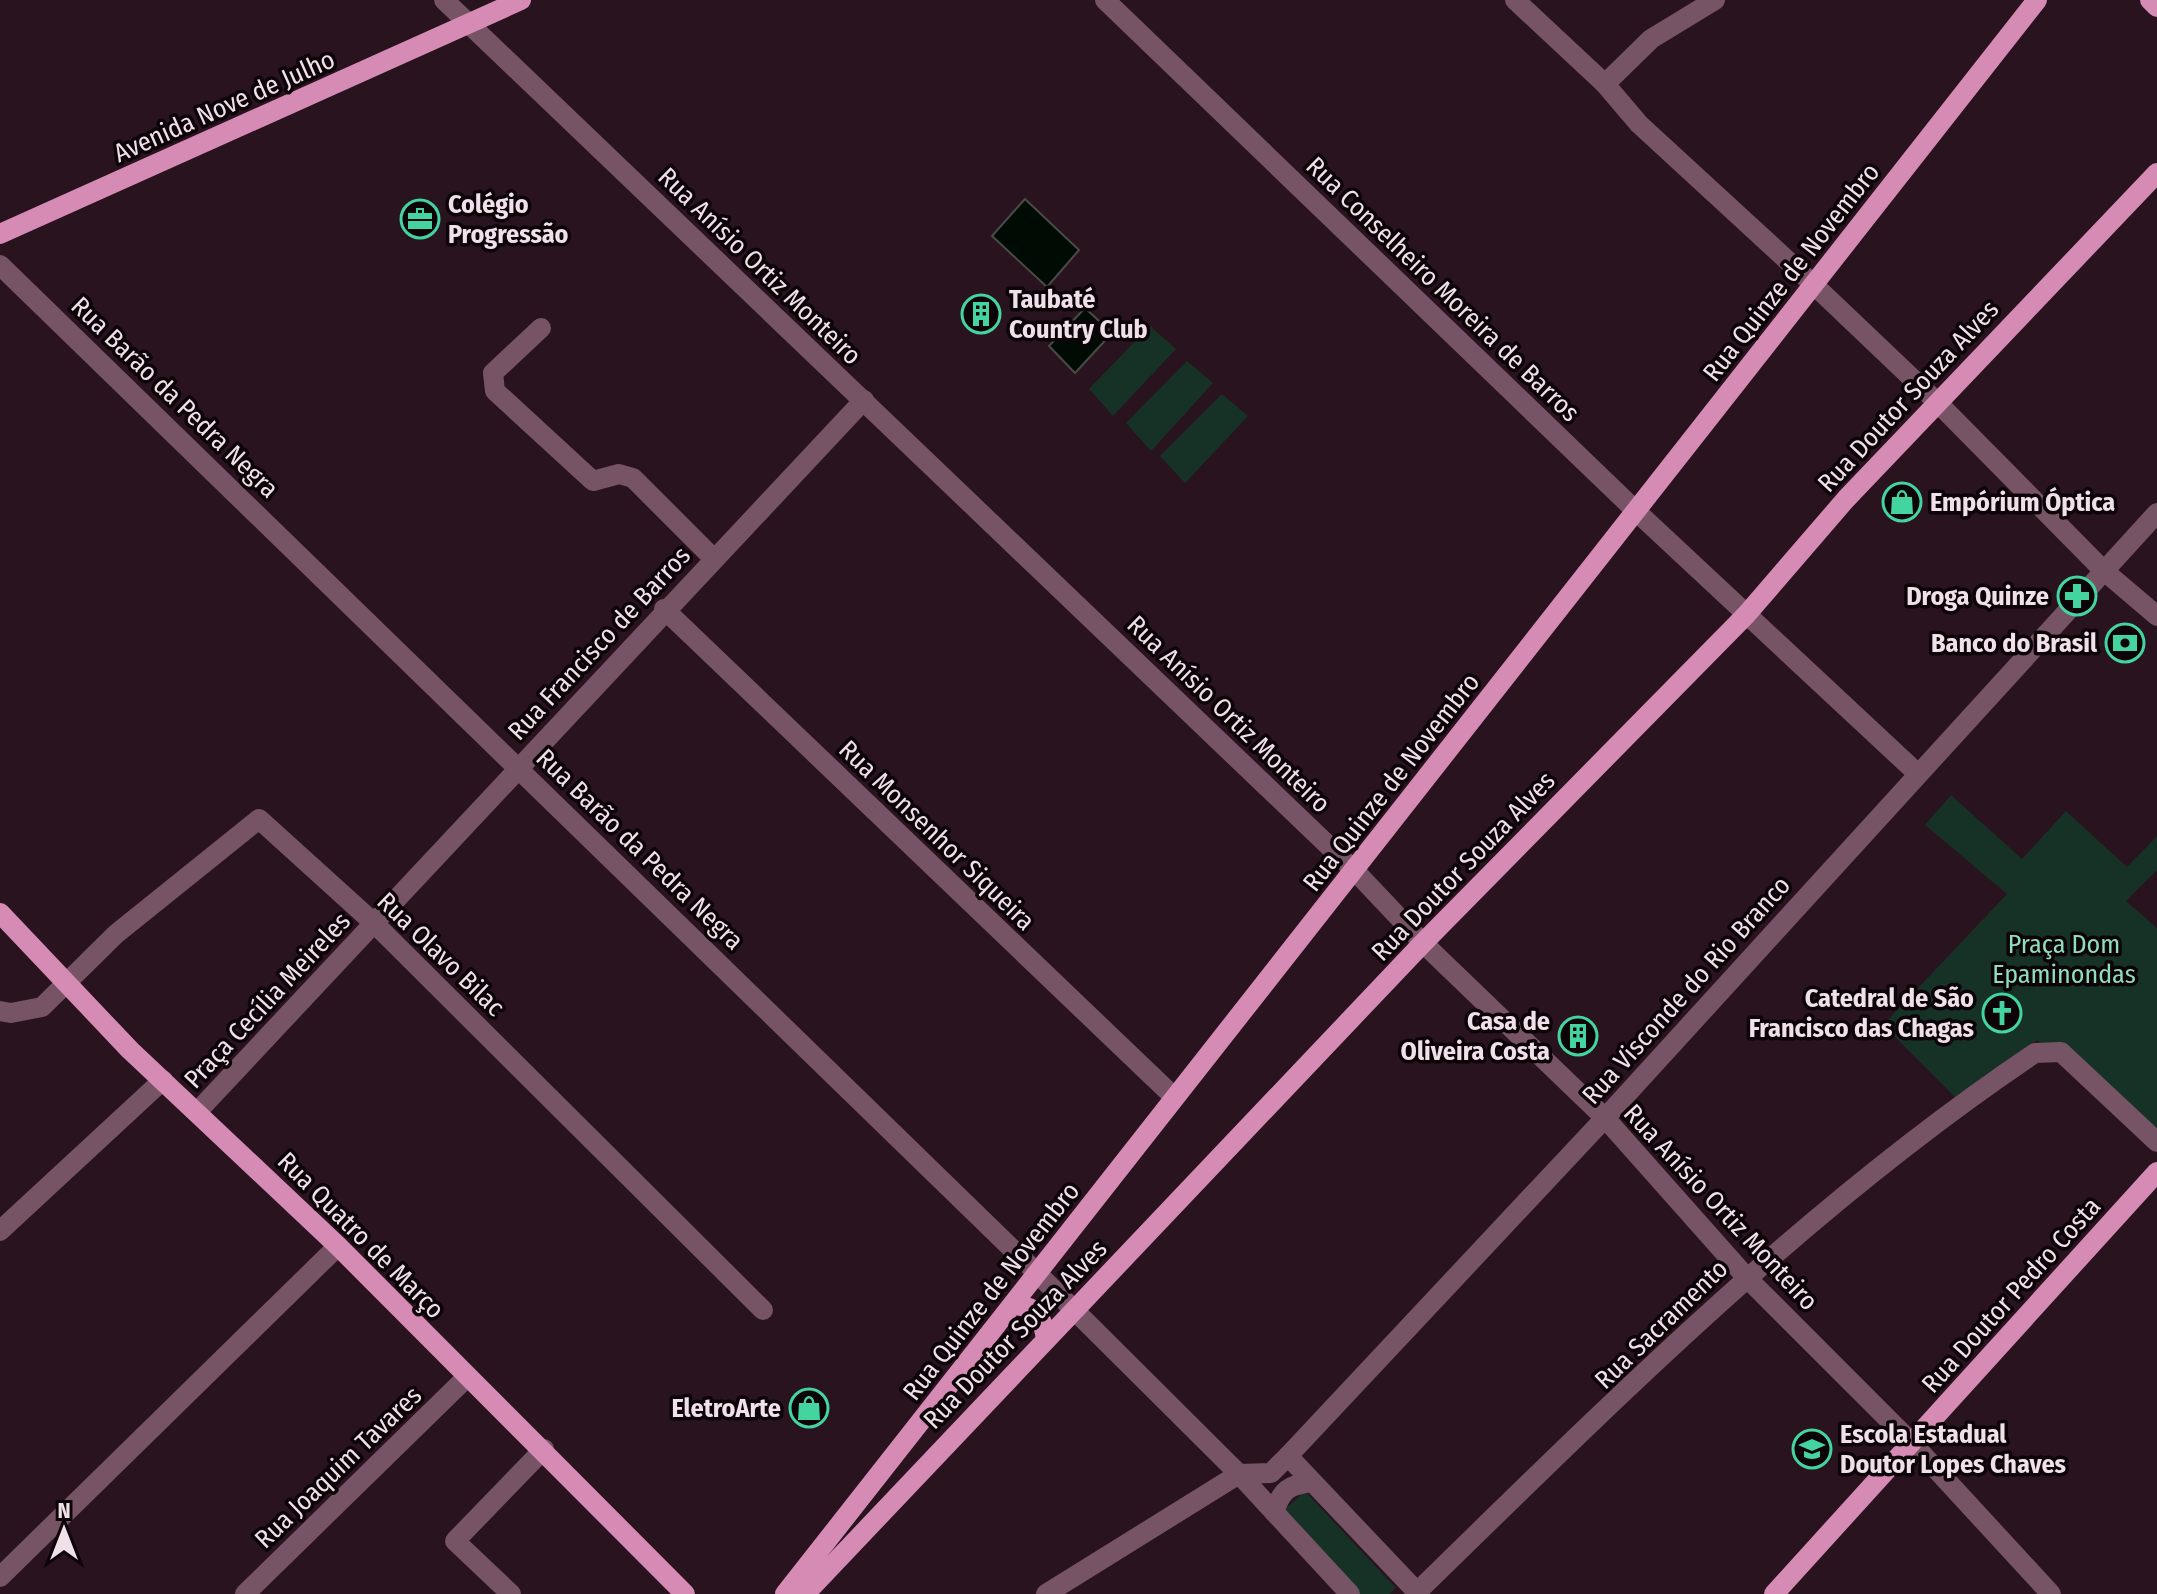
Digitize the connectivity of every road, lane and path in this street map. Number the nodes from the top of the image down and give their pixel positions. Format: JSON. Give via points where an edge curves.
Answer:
{"nodes":[{"id":1,"x":444,"y":0,"type":"edge"},
{"id":2,"x":521,"y":0,"type":"edge"},
{"id":3,"x":1105,"y":0,"type":"edge"},
{"id":4,"x":1515,"y":0,"type":"edge"},
{"id":5,"x":1715,"y":0,"type":"edge"},
{"id":6,"x":2037,"y":0,"type":"edge"},
{"id":7,"x":2150,"y":0,"type":"edge"},
{"id":8,"x":2157,"y":7,"type":"edge"},
{"id":9,"x":470,"y":26,"type":"junction"},
{"id":10,"x":1605,"y":84,"type":"junction"},
{"id":11,"x":2157,"y":173,"type":"edge"},
{"id":12,"x":0,"y":234,"type":"edge"},
{"id":13,"x":0,"y":265,"type":"edge"},
{"id":14,"x":1813,"y":284,"type":"junction"},
{"id":15,"x":541,"y":328,"type":"dead end"},
{"id":16,"x":864,"y":400,"type":"junction"},
{"id":17,"x":1937,"y":402,"type":"junction"},
{"id":18,"x":1637,"y":512,"type":"junction"},
{"id":19,"x":2157,"y":513,"type":"edge"},
{"id":20,"x":713,"y":558,"type":"junction"},
{"id":21,"x":2103,"y":570,"type":"junction"},
{"id":22,"x":664,"y":609,"type":"junction"},
{"id":23,"x":1746,"y":615,"type":"junction"},
{"id":24,"x":2157,"y":616,"type":"edge"},
{"id":25,"x":518,"y":767,"type":"junction"},
{"id":26,"x":1918,"y":774,"type":"junction"},
{"id":27,"x":1356,"y":872,"type":"junction"},
{"id":28,"x":0,"y":913,"type":"edge"},
{"id":29,"x":375,"y":924,"type":"junction"},
{"id":30,"x":1423,"y":943,"type":"junction"},
{"id":31,"x":67,"y":985,"type":"junction"},
{"id":32,"x":0,"y":1011,"type":"edge"},
{"id":33,"x":163,"y":1080,"type":"junction"},
{"id":34,"x":1174,"y":1097,"type":"junction"},
{"id":35,"x":197,"y":1112,"type":"junction"},
{"id":36,"x":1605,"y":1118,"type":"junction"},
{"id":37,"x":2157,"y":1142,"type":"edge"},
{"id":38,"x":2157,"y":1172,"type":"edge"},
{"id":39,"x":0,"y":1231,"type":"edge"},
{"id":40,"x":338,"y":1246,"type":"junction"},
{"id":41,"x":1039,"y":1275,"type":"junction"},
{"id":42,"x":1747,"y":1278,"type":"junction"},
{"id":43,"x":1014,"y":1305,"type":"junction"},
{"id":44,"x":763,"y":1310,"type":"dead end"},
{"id":45,"x":1074,"y":1312,"type":"junction"},
{"id":46,"x":1046,"y":1338,"type":"junction"},
{"id":47,"x":467,"y":1377,"type":"junction"},
{"id":48,"x":1912,"y":1443,"type":"junction"},
{"id":49,"x":544,"y":1449,"type":"junction"},
{"id":50,"x":1288,"y":1456,"type":"junction"},
{"id":51,"x":1239,"y":1474,"type":"junction"},
{"id":52,"x":1312,"y":1482,"type":"junction"},
{"id":53,"x":1274,"y":1512,"type":"junction"},
{"id":54,"x":0,"y":1577,"type":"edge"},
{"id":55,"x":1416,"y":1593,"type":"edge"},
{"id":56,"x":245,"y":1594,"type":"edge"},
{"id":57,"x":511,"y":1594,"type":"edge"},
{"id":58,"x":685,"y":1594,"type":"edge"},
{"id":59,"x":785,"y":1594,"type":"edge"},
{"id":60,"x":805,"y":1594,"type":"edge"},
{"id":61,"x":1046,"y":1594,"type":"edge"},
{"id":62,"x":1350,"y":1594,"type":"edge"},
{"id":63,"x":1774,"y":1594,"type":"edge"},
{"id":64,"x":2051,"y":1594,"type":"edge"}],
"edges":[{"from":1,"to":9,"type":"street","name":"Rua Anísio Ortiz Monteiro"},
{"from":2,"to":9,"type":"main road","name":"Avenida Nove de Julho"},
{"from":3,"to":18,"type":"street","name":"Rua Conselheiro Moreira de Barros"},
{"from":4,"to":10,"type":"street"},
{"from":5,"to":10,"type":"street","via":[[1651,39]]},
{"from":6,"to":14,"type":"main road","name":"Rua Quinze de Novembro"},
{"from":7,"to":8,"type":"main road"},
{"from":9,"to":12,"type":"main road","name":"Avenida Nove de Julho"},
{"from":9,"to":16,"type":"street","name":"Rua Anísio Ortiz Monteiro"},
{"from":10,"to":14,"type":"street","via":[[1639,124]]},
{"from":11,"to":17,"type":"main road","name":"Rua Doutor Souza Alves"},
{"from":13,"to":25,"type":"street","name":"Rua Barão da Pedra Negra"},
{"from":14,"to":17,"type":"street"},
{"from":14,"to":18,"type":"main road","name":"Rua Quinze de Novembro"},
{"from":15,"to":20,"type":"street","via":[[493,373],[495,391],[593,481],[619,474],[633,478]]},
{"from":16,"to":20,"type":"street","name":"Rua Francisco de Barros"},
{"from":16,"to":27,"type":"street","name":"Rua Anísio Ortiz Monteiro"},
{"from":17,"to":21,"type":"street"},
{"from":17,"to":23,"type":"main road","name":"Rua Doutor Souza Alves"},
{"from":18,"to":23,"type":"street","name":"Rua Conselheiro Moreira de Barros"},
{"from":18,"to":27,"type":"main road","name":"Rua Quinze de Novembro"},
{"from":19,"to":21,"type":"street","name":"Rua Visconde do Rio Branco"},
{"from":20,"to":22,"type":"street","name":"Rua Francisco de Barros"},
{"from":21,"to":24,"type":"street"},
{"from":21,"to":26,"type":"street","name":"Rua Visconde do Rio Branco"},
{"from":22,"to":25,"type":"street","name":"Rua Francisco de Barros"},
{"from":22,"to":34,"type":"street","name":"Rua Monsenhor Siqueira"},
{"from":23,"to":26,"type":"street","name":"Rua Conselheiro Moreira de Barros"},
{"from":23,"to":30,"type":"main road","name":"Rua Doutor Souza Alves"},
{"from":25,"to":29,"type":"street","name":"Rua Francisco de Barros"},
{"from":25,"to":41,"type":"street","name":"Rua Barão da Pedra Negra"},
{"from":26,"to":36,"type":"street","name":"Rua Visconde do Rio Branco"},
{"from":27,"to":30,"type":"street","name":"Rua Anísio Ortiz Monteiro"},
{"from":27,"to":34,"type":"main road","name":"Rua Quinze de Novembro"},
{"from":28,"to":31,"type":"main road","name":"Rua Quatro de Março"},
{"from":29,"to":31,"type":"street","name":"Rua Olavo Bilac","via":[[259,819],[116,934]]},
{"from":29,"to":35,"type":"street","name":"Praça Cecília Meireles"},
{"from":29,"to":44,"type":"street","name":"Rua Olavo Bilac"},
{"from":30,"to":36,"type":"street","name":"Rua Anísio Ortiz Monteiro"},
{"from":30,"to":45,"type":"main road","name":"Rua Doutor Souza Alves"},
{"from":31,"to":32,"type":"street","via":[[42,1007]]},
{"from":31,"to":33,"type":"main road","name":"Rua Quatro de Março"},
{"from":33,"to":35,"type":"main road","name":"Rua Quatro de Março"},
{"from":33,"to":39,"type":"street"},
{"from":34,"to":41,"type":"main road","name":"Rua Quinze de Novembro"},
{"from":35,"to":40,"type":"main road","name":"Rua Quatro de Março"},
{"from":36,"to":42,"type":"street","name":"Rua Anísio Ortiz Monteiro"},
{"from":36,"to":50,"type":"street","name":"Rua Visconde do Rio Branco"},
{"from":37,"to":42,"type":"street","name":"Rua Sacramento","via":[[2061,1052],[2035,1053],[1904,1147]]},
{"from":38,"to":48,"type":"main road","name":"Rua Doutor Pedro Costa"},
{"from":40,"to":47,"type":"main road","name":"Rua Quatro de Março"},
{"from":40,"to":54,"type":"street"},
{"from":41,"to":43,"type":"main road","name":"Rua Quinze de Novembro"},
{"from":41,"to":45,"type":"street","name":"Rua Barão da Pedra Negra"},
{"from":42,"to":48,"type":"street","name":"Rua Anísio Ortiz Monteiro"},
{"from":42,"to":55,"type":"street","name":"Rua Sacramento"},
{"from":43,"to":46,"type":"main road","via":[[1042,1317]]},
{"from":43,"to":59,"type":"main road","name":"Rua Quinze de Novembro"},
{"from":45,"to":46,"type":"main road","name":"Rua Doutor Souza Alves"},
{"from":45,"to":51,"type":"street","name":"Rua Barão da Pedra Negra"},
{"from":46,"to":60,"type":"main road","name":"Rua Doutor Souza Alves"},
{"from":47,"to":49,"type":"main road","name":"Rua Quatro de Março"},
{"from":47,"to":56,"type":"street","name":"Rua Joaquim Tavares"},
{"from":48,"to":63,"type":"main road","name":"Rua Doutor Pedro Costa"},
{"from":48,"to":64,"type":"street","name":"Rua Anísio Ortiz Monteiro"},
{"from":49,"to":57,"type":"street","via":[[455,1541]]},
{"from":49,"to":58,"type":"main road","name":"Rua Quatro de Março"},
{"from":50,"to":51,"type":"street","name":"Rua Visconde do Rio Branco","via":[[1271,1473]]},
{"from":50,"to":52,"type":"street"},
{"from":51,"to":53,"type":"street","name":"Rua Barão da Pedra Negra"},
{"from":51,"to":61,"type":"street"},
{"from":52,"to":53,"type":"street","via":[[1290,1485]]},
{"from":52,"to":55,"type":"street"},
{"from":53,"to":62,"type":"street","name":"Rua Barão da Pedra Negra"}]}
